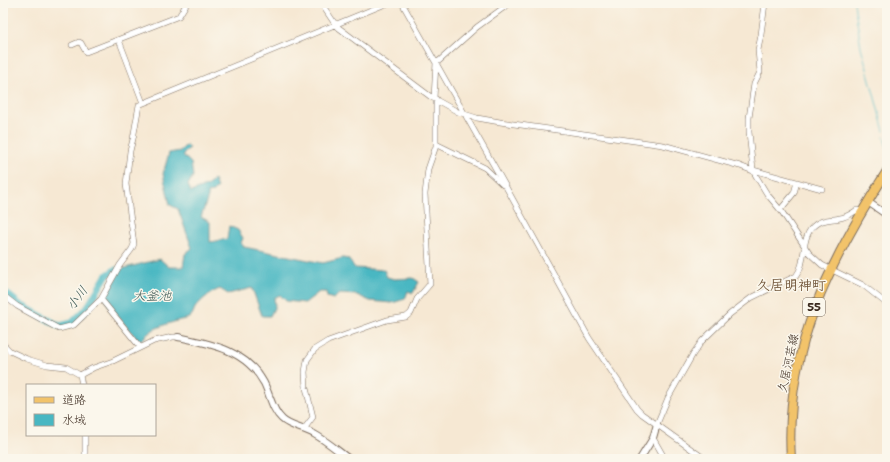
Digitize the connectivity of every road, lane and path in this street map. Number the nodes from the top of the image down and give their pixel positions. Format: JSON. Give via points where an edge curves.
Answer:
{"nodes":[{"id":1,"x":187,"y":3,"type":"edge"},
{"id":2,"x":321,"y":3,"type":"edge"},
{"id":3,"x":388,"y":3,"type":"edge"},
{"id":4,"x":402,"y":3,"type":"edge"},
{"id":5,"x":510,"y":3,"type":"edge"},
{"id":6,"x":765,"y":3,"type":"edge"},
{"id":7,"x":335,"y":24,"type":"junction"},
{"id":8,"x":119,"y":40,"type":"junction"},
{"id":9,"x":72,"y":45,"type":"dead end"},
{"id":10,"x":436,"y":62,"type":"junction"},
{"id":11,"x":436,"y":99,"type":"junction"},
{"id":12,"x":143,"y":103,"type":"junction"},
{"id":13,"x":465,"y":114,"type":"junction"},
{"id":14,"x":436,"y":144,"type":"junction"},
{"id":15,"x":753,"y":170,"type":"junction"},
{"id":16,"x":887,"y":171,"type":"edge"},
{"id":17,"x":797,"y":182,"type":"junction"},
{"id":18,"x":506,"y":187,"type":"junction"},
{"id":19,"x":822,"y":189,"type":"dead end"},
{"id":20,"x":868,"y":202,"type":"junction"},
{"id":21,"x":780,"y":210,"type":"junction"},
{"id":22,"x":862,"y":211,"type":"junction"},
{"id":23,"x":887,"y":215,"type":"edge"},
{"id":24,"x":804,"y":248,"type":"junction"},
{"id":25,"x":831,"y":269,"type":"junction"},
{"id":26,"x":3,"y":295,"type":"edge"},
{"id":27,"x":101,"y":299,"type":"junction"},
{"id":28,"x":887,"y":304,"type":"edge"},
{"id":29,"x":178,"y":337,"type":"joint"},
{"id":30,"x":3,"y":344,"type":"edge"},
{"id":31,"x":140,"y":347,"type":"junction"},
{"id":32,"x":80,"y":375,"type":"junction"},
{"id":33,"x":82,"y":384,"type":"edge"},
{"id":34,"x":657,"y":424,"type":"junction"},
{"id":35,"x":304,"y":429,"type":"junction"},
{"id":36,"x":85,"y":436,"type":"edge"},
{"id":37,"x":653,"y":438,"type":"junction"},
{"id":38,"x":85,"y":459,"type":"edge"},
{"id":39,"x":350,"y":459,"type":"edge"},
{"id":40,"x":640,"y":459,"type":"edge"},
{"id":41,"x":665,"y":459,"type":"edge"},
{"id":42,"x":705,"y":459,"type":"edge"},
{"id":43,"x":791,"y":459,"type":"edge"}],
"edges":[{"from":1,"to":8,"type":"street","via":[[179,16]]},
{"from":2,"to":7,"type":"street"},
{"from":3,"to":7,"type":"street"},
{"from":4,"to":10,"type":"street"},
{"from":5,"to":10,"type":"street"},
{"from":6,"to":15,"type":"street","via":[[758,50],[760,72],[754,84],[749,118]]},
{"from":7,"to":11,"type":"street","via":[[420,90]]},
{"from":7,"to":12,"type":"street"},
{"from":8,"to":9,"type":"street","via":[[86,52],[79,42]]},
{"from":8,"to":12,"type":"street"},
{"from":10,"to":11,"type":"street"},
{"from":10,"to":13,"type":"street"},
{"from":11,"to":13,"type":"street"},
{"from":11,"to":14,"type":"street"},
{"from":12,"to":27,"type":"street","via":[[138,105],[126,184],[134,244]]},
{"from":13,"to":15,"type":"street","via":[[500,122],[663,145]]},
{"from":13,"to":18,"type":"street"},
{"from":14,"to":18,"type":"street","via":[[485,168]]},
{"from":14,"to":35,"type":"street","via":[[428,169],[425,194],[429,286],[417,298],[408,316],[387,320],[328,341],[311,353],[305,372],[313,417]]},
{"from":15,"to":17,"type":"street"},
{"from":15,"to":21,"type":"street","via":[[766,194]]},
{"from":16,"to":20,"type":"main road","name":"久居河芸線","number":"55"},
{"from":17,"to":19,"type":"street"},
{"from":17,"to":21,"type":"street","via":[[794,193]]},
{"from":18,"to":34,"type":"street","via":[[589,338],[632,402],[642,414]]},
{"from":20,"to":22,"type":"main road","name":"久居河芸線","number":"55"},
{"from":20,"to":23,"type":"street"},
{"from":21,"to":24,"type":"street"},
{"from":22,"to":24,"type":"street","via":[[818,222],[808,233]]},
{"from":22,"to":25,"type":"main road","name":"久居河芸線","number":"55"},
{"from":24,"to":25,"type":"street","via":[[822,265]]},
{"from":24,"to":34,"type":"street","via":[[796,276],[751,298],[702,341],[668,398]]},
{"from":25,"to":28,"type":"street","via":[[863,285]]},
{"from":25,"to":43,"type":"main road","name":"久居河芸線","number":"55","via":[[809,322],[797,367],[790,423]]},
{"from":26,"to":27,"type":"street","via":[[17,306],[59,329],[74,325]]},
{"from":27,"to":31,"type":"street"},
{"from":29,"to":31,"type":"street","via":[[161,338]]},
{"from":29,"to":35,"type":"street","via":[[216,345],[246,361],[261,379],[278,414],[287,422]]},
{"from":30,"to":32,"type":"street","via":[[10,351],[27,359],[66,368]]},
{"from":31,"to":32,"type":"street","via":[[113,362]]},
{"from":32,"to":33,"type":"street"},
{"from":34,"to":37,"type":"street"},
{"from":34,"to":42,"type":"street"},
{"from":35,"to":39,"type":"street"},
{"from":36,"to":38,"type":"street"},
{"from":37,"to":40,"type":"street"},
{"from":37,"to":41,"type":"street"}]}
